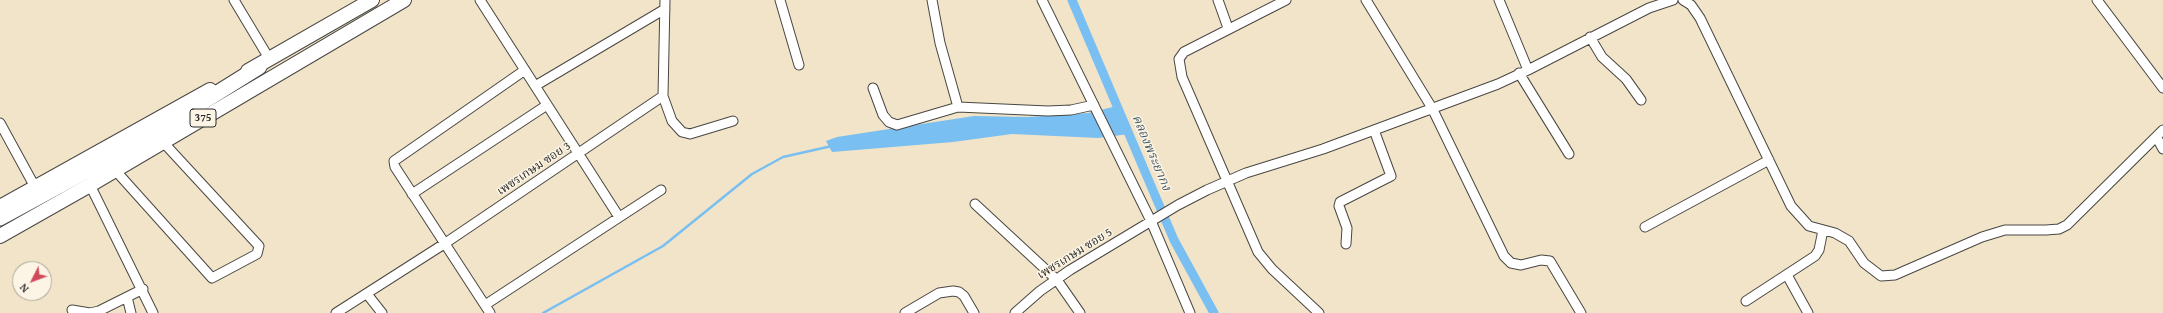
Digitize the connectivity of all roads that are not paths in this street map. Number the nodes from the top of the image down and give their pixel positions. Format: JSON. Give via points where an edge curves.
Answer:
{"nodes":[{"id":1,"x":234,"y":0,"type":"edge"},
{"id":2,"x":372,"y":0,"type":"edge"},
{"id":3,"x":404,"y":0,"type":"edge"},
{"id":4,"x":480,"y":0,"type":"edge"},
{"id":5,"x":780,"y":0,"type":"edge"},
{"id":6,"x":932,"y":0,"type":"edge"},
{"id":7,"x":1042,"y":0,"type":"edge"},
{"id":8,"x":1218,"y":0,"type":"edge"},
{"id":9,"x":1286,"y":0,"type":"edge"},
{"id":10,"x":1366,"y":0,"type":"edge"},
{"id":11,"x":1499,"y":0,"type":"edge"},
{"id":12,"x":1673,"y":0,"type":"edge"},
{"id":13,"x":1683,"y":0,"type":"edge"},
{"id":14,"x":2097,"y":0,"type":"edge"},
{"id":15,"x":665,"y":4,"type":"edge"},
{"id":16,"x":1228,"y":28,"type":"junction"},
{"id":17,"x":1590,"y":37,"type":"junction"},
{"id":18,"x":265,"y":63,"type":"junction"},
{"id":19,"x":799,"y":65,"type":"dead end"},
{"id":20,"x":525,"y":70,"type":"junction"},
{"id":21,"x":1528,"y":70,"type":"junction"},
{"id":22,"x":1519,"y":73,"type":"junction"},
{"id":23,"x":535,"y":86,"type":"junction"},
{"id":24,"x":873,"y":88,"type":"dead end"},
{"id":25,"x":2163,"y":88,"type":"edge"},
{"id":26,"x":663,"y":96,"type":"junction"},
{"id":27,"x":1641,"y":100,"type":"dead end"},
{"id":28,"x":547,"y":105,"type":"junction"},
{"id":29,"x":1094,"y":106,"type":"junction"},
{"id":30,"x":958,"y":107,"type":"junction"},
{"id":31,"x":1432,"y":108,"type":"junction"},
{"id":32,"x":733,"y":121,"type":"dead end"},
{"id":33,"x":0,"y":123,"type":"edge"},
{"id":34,"x":1374,"y":130,"type":"junction"},
{"id":35,"x":2160,"y":134,"type":"edge"},
{"id":36,"x":163,"y":142,"type":"junction"},
{"id":37,"x":2163,"y":149,"type":"edge"},
{"id":38,"x":578,"y":153,"type":"junction"},
{"id":39,"x":1569,"y":154,"type":"dead end"},
{"id":40,"x":1769,"y":160,"type":"junction"},
{"id":41,"x":115,"y":170,"type":"junction"},
{"id":42,"x":1228,"y":182,"type":"junction"},
{"id":43,"x":90,"y":185,"type":"junction"},
{"id":44,"x":35,"y":187,"type":"junction"},
{"id":45,"x":661,"y":190,"type":"dead end"},
{"id":46,"x":412,"y":194,"type":"junction"},
{"id":47,"x":975,"y":204,"type":"dead end"},
{"id":48,"x":0,"y":206,"type":"edge"},
{"id":49,"x":619,"y":217,"type":"junction"},
{"id":50,"x":0,"y":218,"type":"edge"},
{"id":51,"x":1153,"y":220,"type":"junction"},
{"id":52,"x":1645,"y":227,"type":"dead end"},
{"id":53,"x":1823,"y":230,"type":"junction"},
{"id":54,"x":0,"y":236,"type":"edge"},
{"id":55,"x":444,"y":244,"type":"junction"},
{"id":56,"x":1346,"y":244,"type":"dead end"},
{"id":57,"x":1788,"y":275,"type":"junction"},
{"id":58,"x":1057,"y":280,"type":"junction"},
{"id":59,"x":143,"y":290,"type":"junction"},
{"id":60,"x":367,"y":294,"type":"junction"},
{"id":61,"x":127,"y":297,"type":"junction"},
{"id":62,"x":1746,"y":301,"type":"dead end"},
{"id":63,"x":487,"y":309,"type":"edge"},
{"id":64,"x":72,"y":310,"type":"dead end"},
{"id":65,"x":131,"y":313,"type":"edge"},
{"id":66,"x":153,"y":313,"type":"edge"},
{"id":67,"x":336,"y":313,"type":"edge"},
{"id":68,"x":382,"y":313,"type":"edge"},
{"id":69,"x":904,"y":313,"type":"edge"},
{"id":70,"x":974,"y":313,"type":"edge"},
{"id":71,"x":1015,"y":313,"type":"edge"},
{"id":72,"x":1080,"y":313,"type":"edge"},
{"id":73,"x":1190,"y":313,"type":"edge"},
{"id":74,"x":1319,"y":313,"type":"edge"},
{"id":75,"x":1581,"y":313,"type":"edge"},
{"id":76,"x":1808,"y":313,"type":"edge"}],
"edges":[{"from":1,"to":18,"type":"street"},
{"from":2,"to":18,"type":"main road","number":"375"},
{"from":3,"to":36,"type":"main road","number":"375"},
{"from":4,"to":20,"type":"street"},
{"from":5,"to":19,"type":"street"},
{"from":6,"to":30,"type":"street","via":[[940,43]]},
{"from":7,"to":29,"type":"street"},
{"from":8,"to":16,"type":"street"},
{"from":9,"to":16,"type":"street"},
{"from":10,"to":31,"type":"street"},
{"from":11,"to":21,"type":"street"},
{"from":12,"to":17,"type":"street","name":"เพชรเกษม ซอย 5","via":[[1649,8]]},
{"from":13,"to":40,"type":"street","via":[[1691,5],[1700,18]]},
{"from":14,"to":25,"type":"street"},
{"from":15,"to":23,"type":"street"},
{"from":15,"to":26,"type":"street"},
{"from":16,"to":42,"type":"street","via":[[1184,52],[1179,59],[1182,77]]},
{"from":17,"to":21,"type":"street","name":"เพชรเกษม ซอย 5"},
{"from":17,"to":27,"type":"street","via":[[1602,57],[1626,79]]},
{"from":18,"to":44,"type":"main road","number":"375","via":[[205,93]]},
{"from":18,"to":50,"type":"highway","via":[[130,148]]},
{"from":20,"to":23,"type":"street"},
{"from":20,"to":46,"type":"street","via":[[394,161]]},
{"from":21,"to":22,"type":"street","name":"เพชรเกษม ซอย 5"},
{"from":22,"to":31,"type":"street","name":"เพชรเกษม ซอย 5","via":[[1498,84]]},
{"from":22,"to":39,"type":"street"},
{"from":23,"to":28,"type":"street"},
{"from":24,"to":30,"type":"street","via":[[883,115],[889,122],[897,125]]},
{"from":26,"to":32,"type":"street","via":[[676,127],[687,134]]},
{"from":26,"to":38,"type":"street","name":"เพชรเกษม ซอย 3"},
{"from":28,"to":38,"type":"street"},
{"from":28,"to":46,"type":"street"},
{"from":29,"to":30,"type":"street","via":[[1056,111]]},
{"from":29,"to":51,"type":"street"},
{"from":31,"to":34,"type":"street","name":"เพชรเกษม ซอย 5"},
{"from":31,"to":75,"type":"street","via":[[1504,256],[1511,262],[1521,265],[1541,260],[1550,261]]},
{"from":33,"to":44,"type":"street"},
{"from":34,"to":42,"type":"street","name":"เพชรเกษม ซอย 5","via":[[1246,173]]},
{"from":34,"to":56,"type":"street","via":[[1391,176],[1340,202],[1338,206],[1346,228]]},
{"from":35,"to":37,"type":"street"},
{"from":35,"to":53,"type":"street","via":[[2059,229],[2004,230],[1982,236],[1895,275],[1881,276],[1864,263],[1849,241],[1835,232]]},
{"from":36,"to":41,"type":"main road","number":"375"},
{"from":36,"to":41,"type":"street","via":[[258,246],[257,254],[212,278]]},
{"from":38,"to":49,"type":"street"},
{"from":38,"to":55,"type":"street","name":"เพชรเกษม ซอย 3"},
{"from":40,"to":52,"type":"street"},
{"from":40,"to":53,"type":"street","via":[[1791,206],[1809,226]]},
{"from":41,"to":43,"type":"main road","number":"375"},
{"from":42,"to":51,"type":"street","name":"เพชรเกษม ซอย 5","via":[[1178,204]]},
{"from":42,"to":74,"type":"street","via":[[1261,256]]},
{"from":43,"to":54,"type":"main road","number":"375"},
{"from":43,"to":59,"type":"street"},
{"from":44,"to":48,"type":"main road","number":"375"},
{"from":45,"to":49,"type":"street"},
{"from":46,"to":55,"type":"street"},
{"from":47,"to":58,"type":"street"},
{"from":49,"to":63,"type":"street"},
{"from":51,"to":58,"type":"street","name":"เพชรเกษม ซอย 5"},
{"from":51,"to":73,"type":"street"},
{"from":53,"to":57,"type":"street","via":[[1819,250],[1815,256]]},
{"from":55,"to":60,"type":"street","name":"เพชรเกษม ซอย 3"},
{"from":55,"to":63,"type":"street"},
{"from":57,"to":62,"type":"street"},
{"from":57,"to":76,"type":"street"},
{"from":58,"to":71,"type":"street","name":"เพชรเกษม ซอย 5"},
{"from":58,"to":72,"type":"street"},
{"from":59,"to":61,"type":"street"},
{"from":59,"to":66,"type":"street"},
{"from":60,"to":67,"type":"street","name":"เพชรเกษม ซอย 3"},
{"from":60,"to":68,"type":"street"},
{"from":61,"to":64,"type":"street","via":[[99,311],[90,313]]},
{"from":61,"to":65,"type":"street"},
{"from":69,"to":70,"type":"street","via":[[939,293],[953,291],[964,296]]}]}
